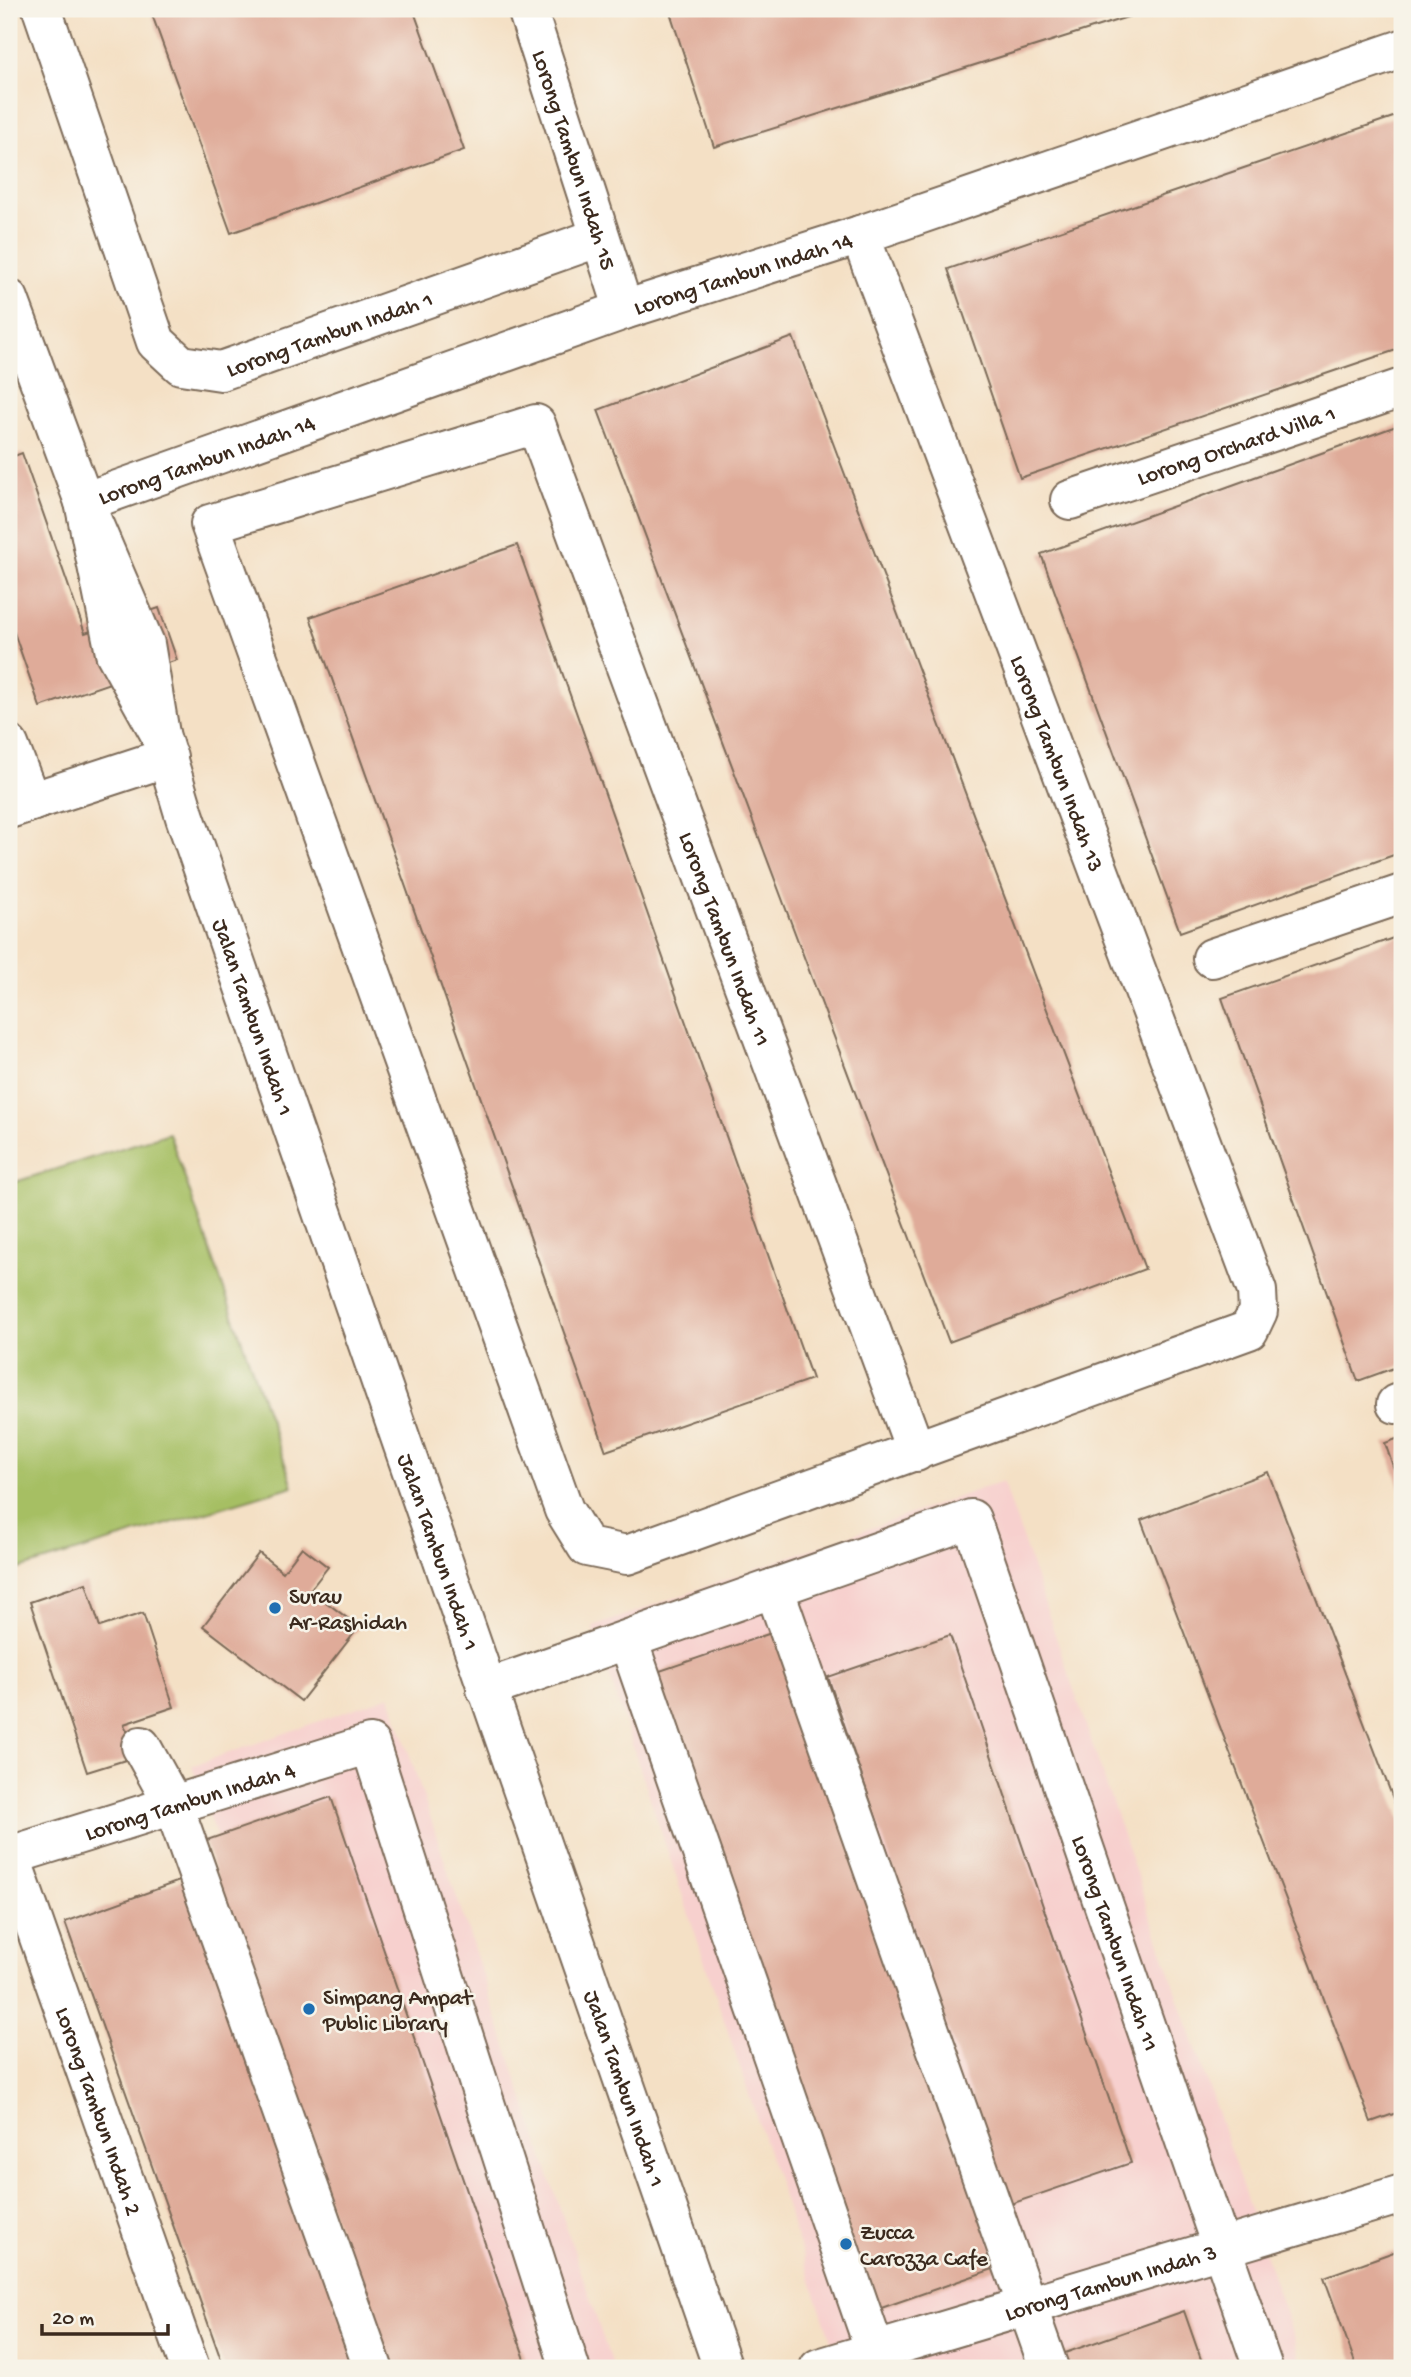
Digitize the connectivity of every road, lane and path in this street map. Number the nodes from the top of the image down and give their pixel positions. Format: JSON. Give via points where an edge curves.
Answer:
{"nodes":[{"id":1,"x":41,"y":9,"type":"edge"},
{"id":2,"x":527,"y":9,"type":"edge"},
{"id":3,"x":1402,"y":49,"type":"edge"},
{"id":4,"x":860,"y":235,"type":"junction"},
{"id":5,"x":600,"y":237,"type":"junction"},
{"id":6,"x":9,"y":299,"type":"edge"},
{"id":7,"x":624,"y":310,"type":"junction"},
{"id":8,"x":1402,"y":388,"type":"edge"},
{"id":9,"x":1070,"y":499,"type":"dead end"},
{"id":10,"x":84,"y":502,"type":"junction"},
{"id":11,"x":9,"y":745,"type":"edge"},
{"id":12,"x":164,"y":745,"type":"junction"},
{"id":13,"x":20,"y":806,"type":"edge"},
{"id":14,"x":1402,"y":894,"type":"edge"},
{"id":15,"x":1212,"y":958,"type":"dead end"},
{"id":16,"x":916,"y":1452,"type":"junction"},
{"id":17,"x":774,"y":1588,"type":"junction"},
{"id":18,"x":628,"y":1640,"type":"junction"},
{"id":19,"x":486,"y":1689,"type":"junction"},
{"id":20,"x":141,"y":1746,"type":"dead end"},
{"id":21,"x":173,"y":1804,"type":"junction"},
{"id":22,"x":9,"y":1856,"type":"edge"},
{"id":23,"x":1402,"y":2194,"type":"edge"},
{"id":24,"x":1222,"y":2248,"type":"junction"},
{"id":25,"x":1027,"y":2306,"type":"junction"},
{"id":26,"x":878,"y":2360,"type":"edge"},
{"id":27,"x":190,"y":2368,"type":"edge"},
{"id":28,"x":373,"y":2368,"type":"edge"},
{"id":29,"x":570,"y":2368,"type":"edge"},
{"id":30,"x":723,"y":2368,"type":"edge"},
{"id":31,"x":819,"y":2368,"type":"edge"},
{"id":32,"x":1049,"y":2368,"type":"edge"},
{"id":33,"x":1263,"y":2368,"type":"edge"}],
"edges":[{"from":1,"to":5,"type":"street","name":"Lorong Tambun Indah 1","via":[[156,342],[181,365],[221,371]]},
{"from":2,"to":5,"type":"street","name":"Lorong Tambun Indah 15"},
{"from":3,"to":4,"type":"street","name":"Lorong Tambun Indah 14"},
{"from":4,"to":7,"type":"street","name":"Lorong Tambun Indah 14"},
{"from":4,"to":16,"type":"street","name":"Lorong Tambun Indah 13","via":[[1257,1291],[1258,1311],[1249,1330]]},
{"from":5,"to":7,"type":"street","name":"Lorong Tambun Indah 15"},
{"from":6,"to":10,"type":"street","name":"Jalan Tambun Indah 1"},
{"from":7,"to":10,"type":"street","name":"Lorong Tambun Indah 14"},
{"from":8,"to":9,"type":"street","name":"Lorong Orchard Villa 1"},
{"from":10,"to":12,"type":"street","name":"Jalan Tambun Indah 1","via":[[116,653]]},
{"from":11,"to":13,"type":"street"},
{"from":12,"to":13,"type":"street"},
{"from":12,"to":19,"type":"street","name":"Jalan Tambun Indah 1"},
{"from":14,"to":15,"type":"street"},
{"from":16,"to":16,"type":"street","name":"Lorong Tambun Indah 11","via":[[536,424],[210,524],[564,1510],[587,1547],[627,1555]]},
{"from":17,"to":18,"type":"street"},
{"from":17,"to":24,"type":"street","name":"Lorong Tambun Indah 11","via":[[971,1519]]},
{"from":17,"to":25,"type":"street"},
{"from":18,"to":19,"type":"street"},
{"from":18,"to":26,"type":"street"},
{"from":19,"to":30,"type":"street","name":"Jalan Tambun Indah 1"},
{"from":20,"to":21,"type":"street"},
{"from":21,"to":22,"type":"street","name":"Lorong Tambun Indah 4"},
{"from":21,"to":28,"type":"street"},
{"from":21,"to":29,"type":"street","name":"Lorong Tambun Indah 4","via":[[370,1744]]},
{"from":22,"to":27,"type":"street","name":"Lorong Tambun Indah 2"},
{"from":23,"to":24,"type":"street","name":"Lorong Tambun Indah 3"},
{"from":24,"to":25,"type":"street","name":"Lorong Tambun Indah 3"},
{"from":24,"to":33,"type":"street","name":"Lorong Tambun Indah 11"},
{"from":25,"to":26,"type":"street","name":"Lorong Tambun Indah 3"},
{"from":25,"to":32,"type":"street"},
{"from":26,"to":31,"type":"street","name":"Lorong Tambun Indah 3"}]}
